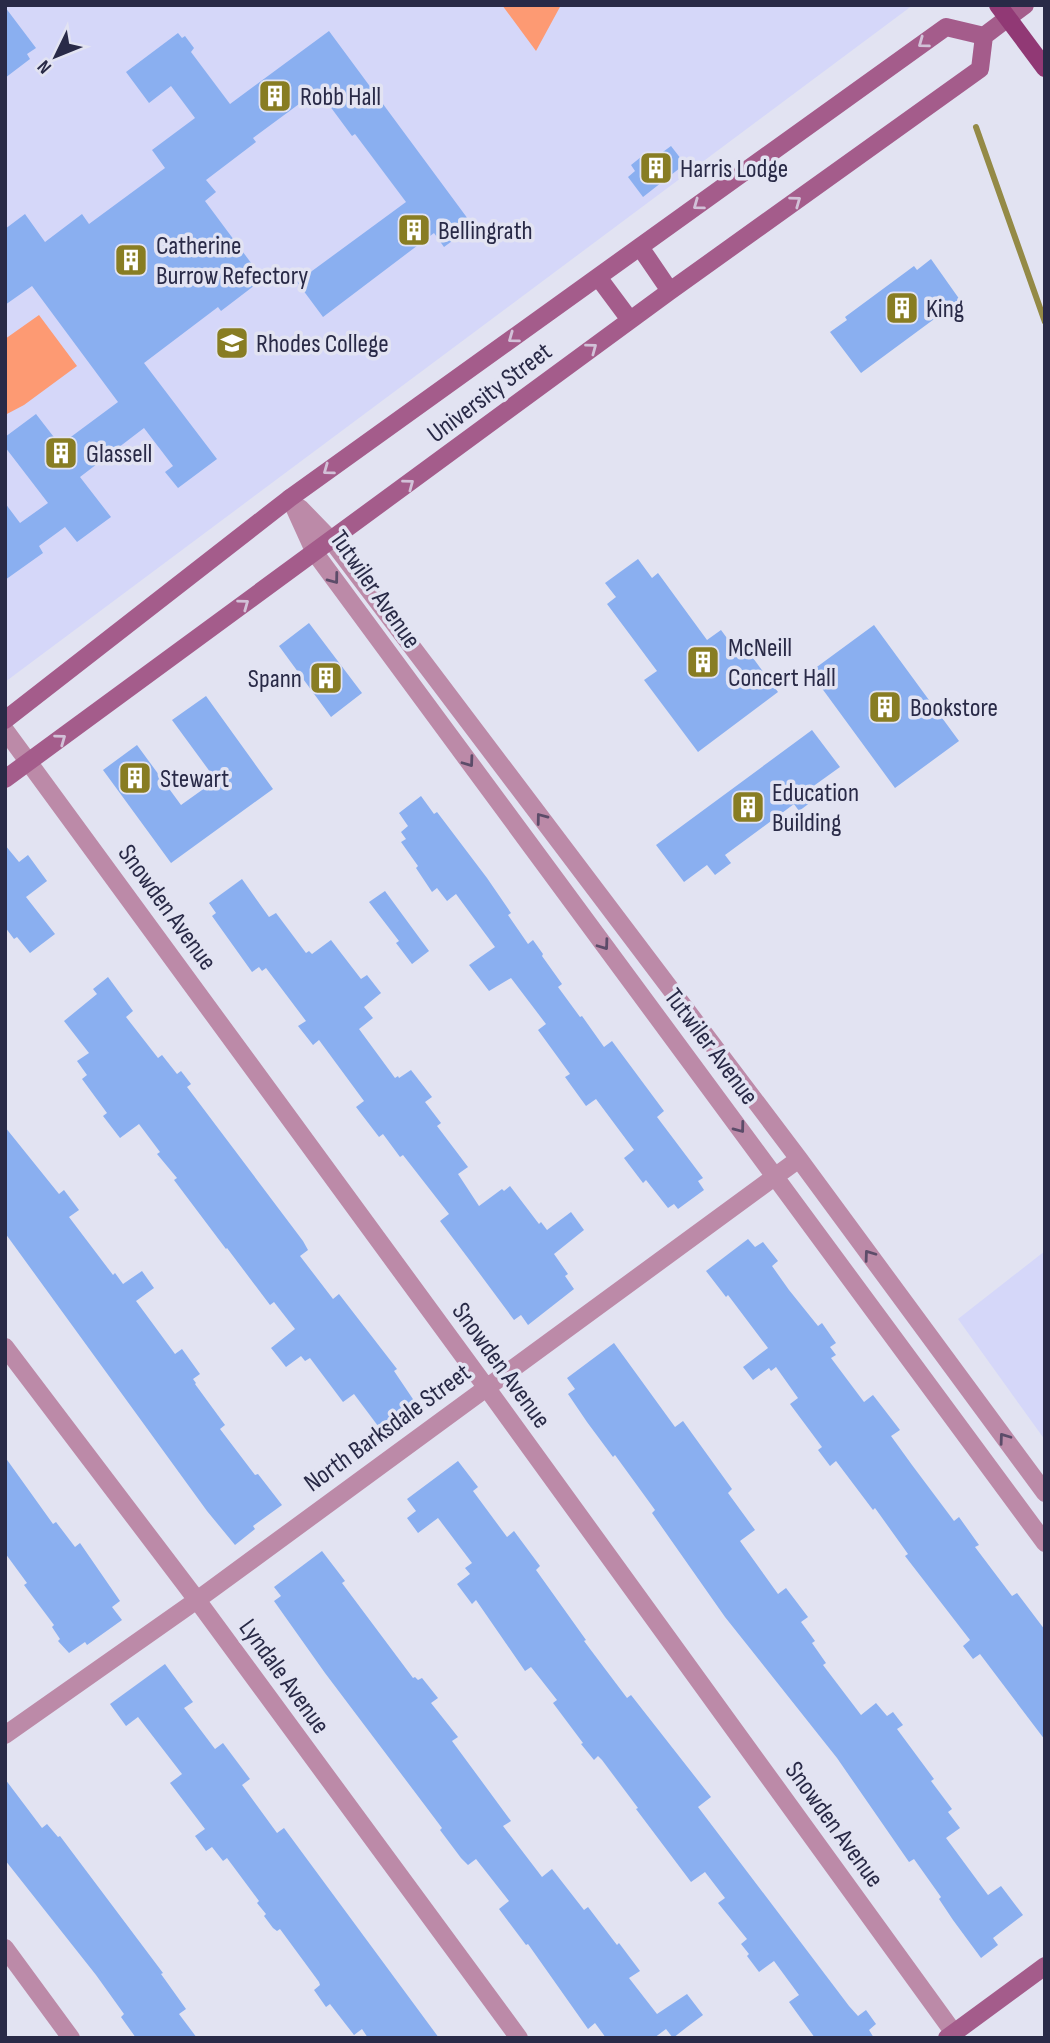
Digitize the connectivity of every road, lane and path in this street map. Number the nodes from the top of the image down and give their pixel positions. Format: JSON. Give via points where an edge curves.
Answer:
{"nodes":[{"id":1,"x":1026,"y":5,"type":"edge"},
{"id":2,"x":1003,"y":12,"type":"edge"},
{"id":3,"x":984,"y":36,"type":"junction"},
{"id":4,"x":1045,"y":68,"type":"edge"},
{"id":5,"x":640,"y":247,"type":"junction"},
{"id":6,"x":598,"y":277,"type":"junction"},
{"id":7,"x":670,"y":291,"type":"junction"},
{"id":8,"x":630,"y":320,"type":"junction"},
{"id":9,"x":290,"y":498,"type":"junction"},
{"id":10,"x":332,"y":541,"type":"junction"},
{"id":11,"x":315,"y":553,"type":"junction"},
{"id":12,"x":5,"y":720,"type":"edge"},
{"id":13,"x":5,"y":730,"type":"edge"},
{"id":14,"x":29,"y":762,"type":"junction"},
{"id":15,"x":5,"y":779,"type":"edge"},
{"id":16,"x":569,"y":854,"type":"junction"},
{"id":17,"x":548,"y":869,"type":"junction"},
{"id":18,"x":681,"y":1004,"type":"junction"},
{"id":19,"x":659,"y":1019,"type":"junction"},
{"id":20,"x":799,"y":1159,"type":"junction"},
{"id":21,"x":775,"y":1176,"type":"junction"},
{"id":22,"x":5,"y":1347,"type":"edge"},
{"id":23,"x":486,"y":1387,"type":"junction"},
{"id":24,"x":1031,"y":1474,"type":"junction"},
{"id":25,"x":1008,"y":1492,"type":"junction"},
{"id":26,"x":1045,"y":1493,"type":"edge"},
{"id":27,"x":1045,"y":1543,"type":"edge"},
{"id":28,"x":197,"y":1600,"type":"junction"},
{"id":29,"x":5,"y":1735,"type":"edge"},
{"id":30,"x":5,"y":1948,"type":"edge"},
{"id":31,"x":1045,"y":1966,"type":"edge"},
{"id":32,"x":951,"y":2035,"type":"edge"},
{"id":33,"x":71,"y":2038,"type":"edge"},
{"id":34,"x":519,"y":2038,"type":"edge"}],
"edges":[{"from":1,"to":2,"type":"main road"},
{"from":2,"to":3,"type":"main road"},
{"from":2,"to":4,"type":"main road"},
{"from":3,"to":5,"type":"main road","name":"University Street","one_way":true,"via":[[946,27]]},
{"from":7,"to":3,"type":"main road","name":"University Street","one_way":true,"via":[[980,69]]},
{"from":5,"to":6,"type":"main road","name":"University Street"},
{"from":5,"to":7,"type":"main road"},
{"from":6,"to":8,"type":"main road"},
{"from":6,"to":9,"type":"main road","name":"University Street","one_way":true},
{"from":7,"to":8,"type":"main road","name":"University Street"},
{"from":10,"to":8,"type":"main road","name":"University Street","one_way":true},
{"from":9,"to":10,"type":"street","name":"Tutwiler Avenue"},
{"from":9,"to":11,"type":"street","name":"Tutwiler Avenue"},
{"from":9,"to":12,"type":"main road","name":"University Street"},
{"from":10,"to":11,"type":"main road","name":"University Street"},
{"from":16,"to":10,"type":"street","name":"Tutwiler Avenue","one_way":true},
{"from":14,"to":11,"type":"main road","name":"University Street","one_way":true},
{"from":11,"to":17,"type":"street","name":"Tutwiler Avenue","one_way":true},
{"from":13,"to":14,"type":"street","name":"Snowden Avenue"},
{"from":14,"to":15,"type":"main road","name":"University Street"},
{"from":14,"to":23,"type":"street","name":"Snowden Avenue"},
{"from":16,"to":17,"type":"street"},
{"from":16,"to":18,"type":"street","name":"Tutwiler Avenue"},
{"from":17,"to":19,"type":"street","name":"Tutwiler Avenue","one_way":true},
{"from":18,"to":19,"type":"street"},
{"from":18,"to":20,"type":"street","name":"Tutwiler Avenue"},
{"from":19,"to":21,"type":"street","name":"Tutwiler Avenue","one_way":true},
{"from":20,"to":21,"type":"street","name":"North Barksdale Street"},
{"from":24,"to":20,"type":"street","name":"Tutwiler Avenue","one_way":true},
{"from":21,"to":23,"type":"street","name":"North Barksdale Street"},
{"from":21,"to":25,"type":"street","name":"Tutwiler Avenue"},
{"from":22,"to":28,"type":"street","name":"Lyndale Avenue"},
{"from":23,"to":28,"type":"street","name":"North Barksdale Street"},
{"from":23,"to":32,"type":"street","name":"Snowden Avenue"},
{"from":24,"to":25,"type":"street"},
{"from":24,"to":26,"type":"street","name":"Tutwiler Avenue"},
{"from":25,"to":27,"type":"street","name":"Tutwiler Avenue"},
{"from":28,"to":29,"type":"street","name":"North Barksdale Street"},
{"from":28,"to":34,"type":"street","name":"Lyndale Avenue"},
{"from":30,"to":33,"type":"street"},
{"from":31,"to":32,"type":"main road"}]}
